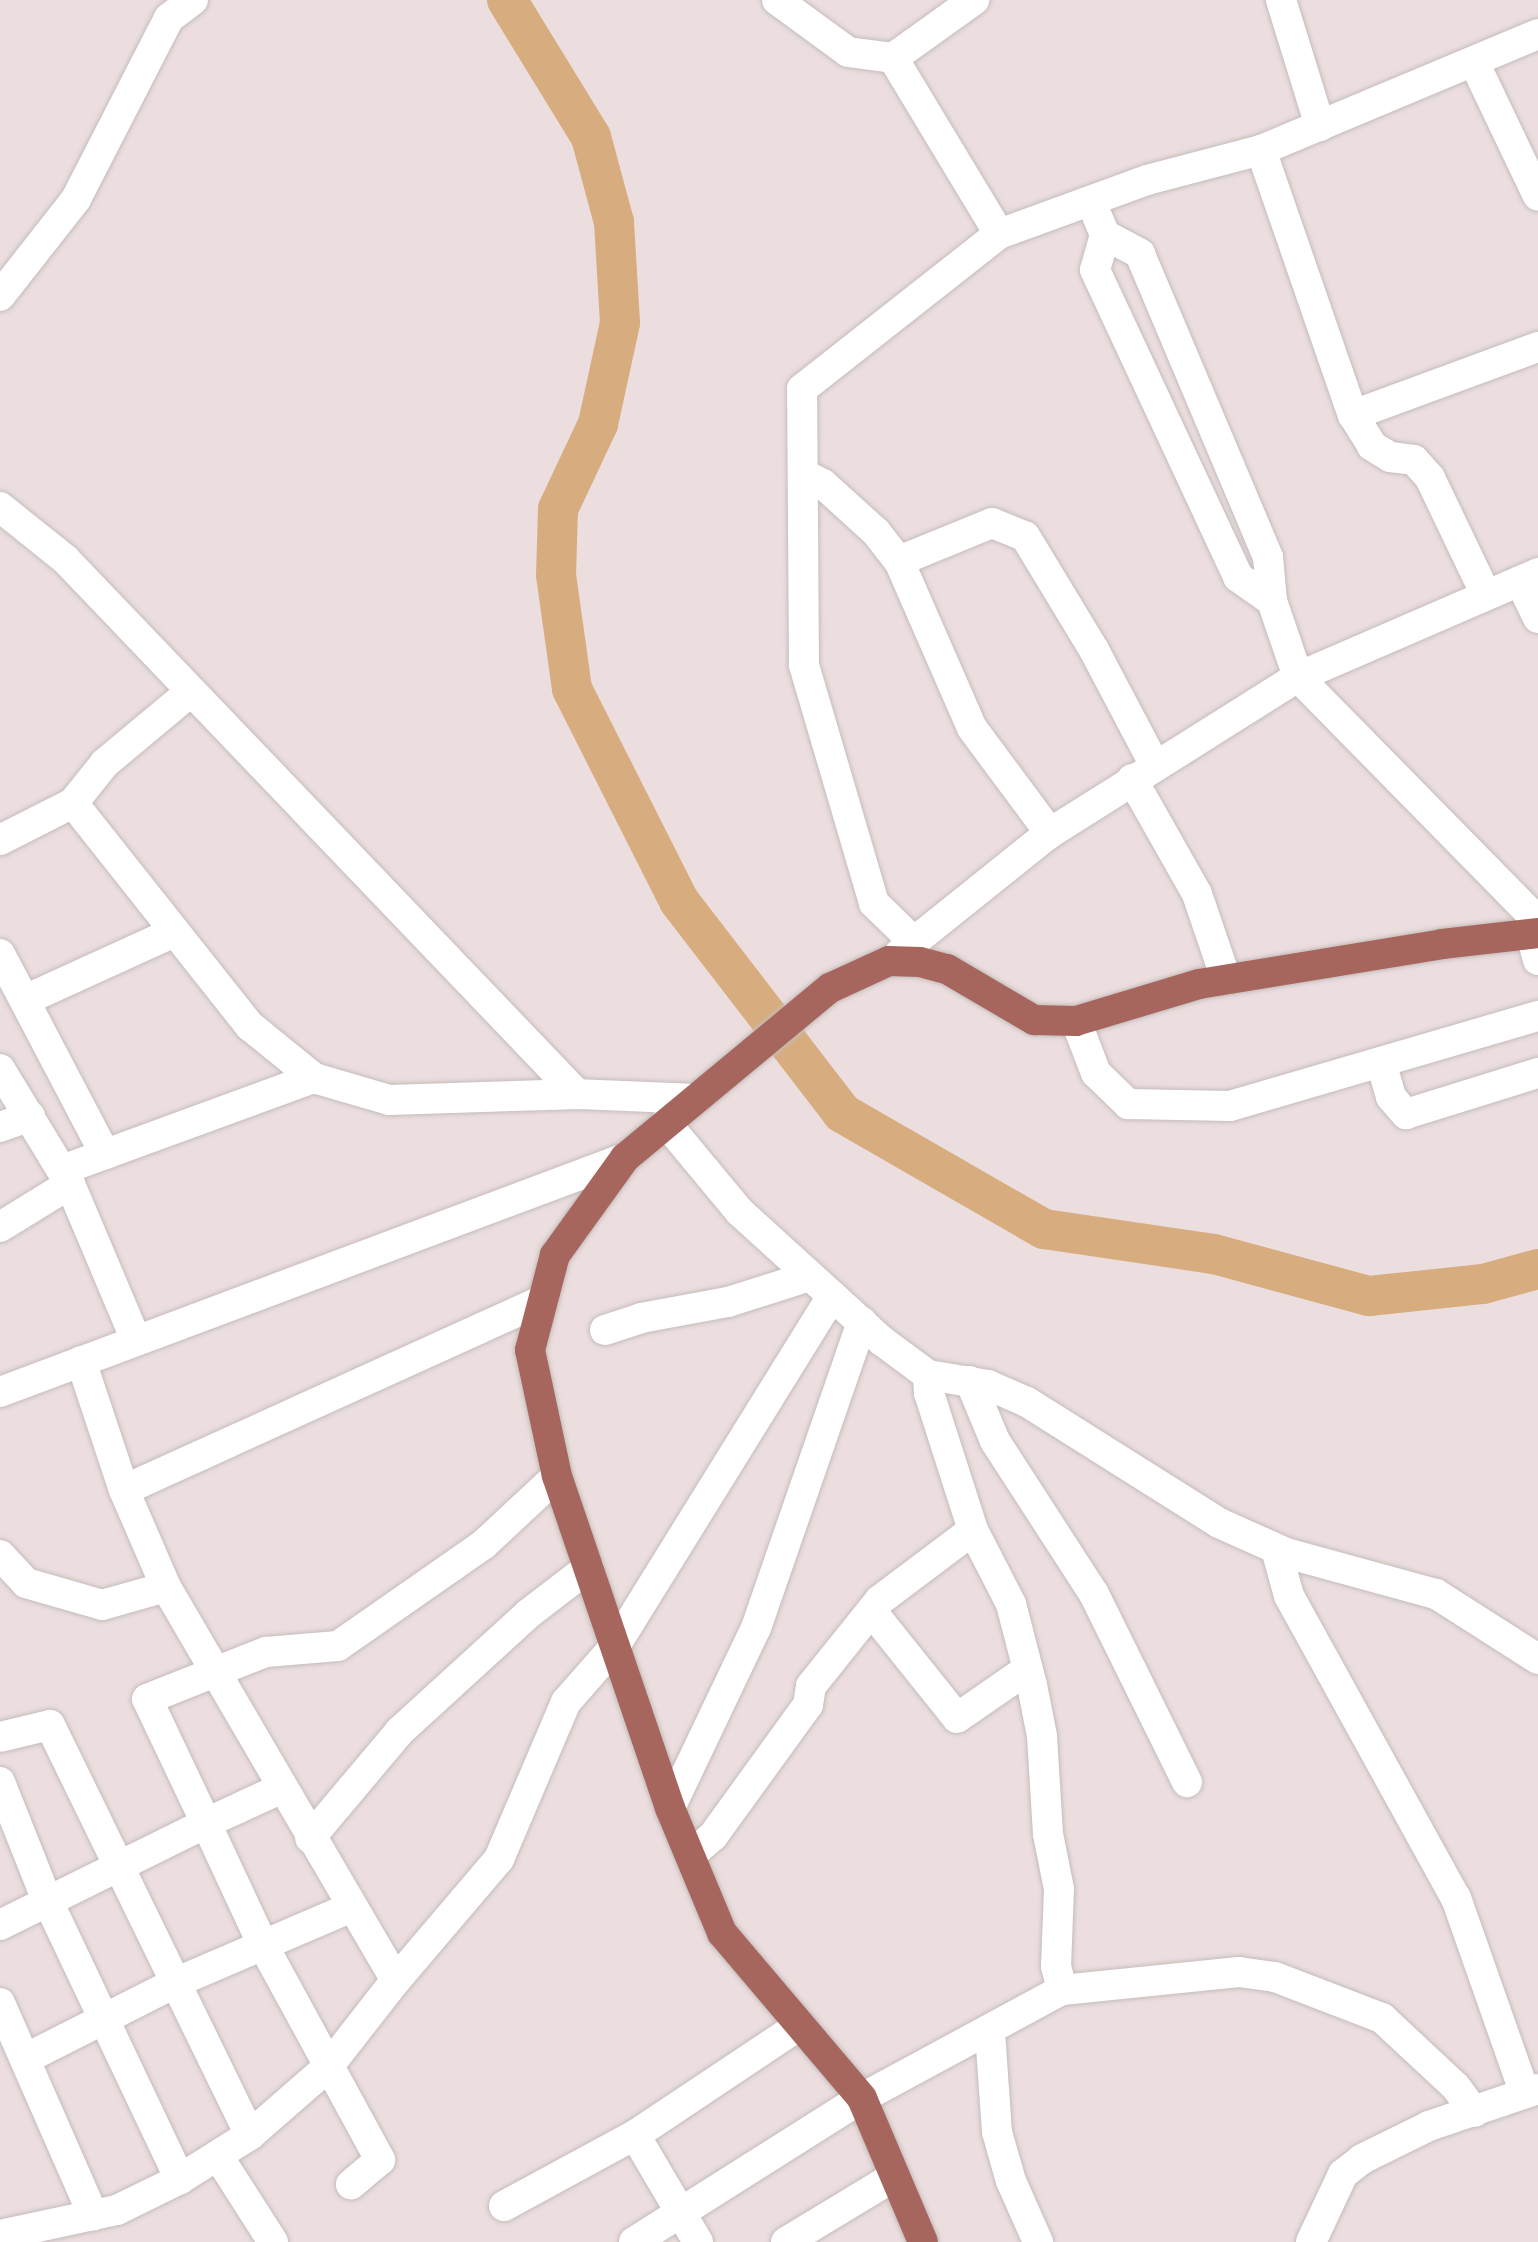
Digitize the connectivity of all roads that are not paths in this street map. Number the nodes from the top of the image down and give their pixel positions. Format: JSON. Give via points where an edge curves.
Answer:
{"nodes":[{"id":1,"x":192,"y":0,"type":"edge"},
{"id":2,"x":777,"y":0,"type":"edge"},
{"id":3,"x":974,"y":0,"type":"edge"},
{"id":4,"x":1281,"y":0,"type":"edge"},
{"id":5,"x":1538,"y":34,"type":"edge"},
{"id":6,"x":894,"y":58,"type":"junction"},
{"id":7,"x":1474,"y":62,"type":"junction"},
{"id":8,"x":1320,"y":126,"type":"junction"},
{"id":9,"x":1261,"y":150,"type":"junction"},
{"id":10,"x":1538,"y":196,"type":"edge"},
{"id":11,"x":1089,"y":201,"type":"junction"},
{"id":12,"x":999,"y":234,"type":"junction"},
{"id":13,"x":1105,"y":234,"type":"junction"},
{"id":14,"x":0,"y":296,"type":"edge"},
{"id":15,"x":1538,"y":348,"type":"edge"},
{"id":16,"x":1353,"y":415,"type":"junction"},
{"id":17,"x":803,"y":474,"type":"junction"},
{"id":18,"x":0,"y":506,"type":"edge"},
{"id":19,"x":899,"y":560,"type":"junction"},
{"id":20,"x":1529,"y":577,"type":"edge"},
{"id":21,"x":1486,"y":595,"type":"junction"},
{"id":22,"x":1272,"y":601,"type":"junction"},
{"id":23,"x":1538,"y":618,"type":"edge"},
{"id":24,"x":1298,"y":678,"type":"junction"},
{"id":25,"x":189,"y":693,"type":"junction"},
{"id":26,"x":1143,"y":771,"type":"junction"},
{"id":27,"x":72,"y":803,"type":"junction"},
{"id":28,"x":1050,"y":833,"type":"junction"},
{"id":29,"x":0,"y":840,"type":"edge"},
{"id":30,"x":174,"y":932,"type":"junction"},
{"id":31,"x":1536,"y":937,"type":"edge"},
{"id":32,"x":914,"y":942,"type":"junction"},
{"id":33,"x":0,"y":954,"type":"edge"},
{"id":34,"x":889,"y":961,"type":"junction"},
{"id":35,"x":1226,"y":980,"type":"junction"},
{"id":36,"x":25,"y":1000,"type":"junction"},
{"id":37,"x":1538,"y":1016,"type":"edge"},
{"id":38,"x":1076,"y":1021,"type":"junction"},
{"id":39,"x":1381,"y":1062,"type":"junction"},
{"id":40,"x":0,"y":1068,"type":"edge"},
{"id":41,"x":1538,"y":1073,"type":"edge"},
{"id":42,"x":314,"y":1078,"type":"junction"},
{"id":43,"x":577,"y":1094,"type":"junction"},
{"id":44,"x":694,"y":1099,"type":"junction"},
{"id":45,"x":30,"y":1116,"type":"junction"},
{"id":46,"x":666,"y":1122,"type":"junction"},
{"id":47,"x":0,"y":1127,"type":"edge"},
{"id":48,"x":105,"y":1154,"type":"junction"},
{"id":49,"x":624,"y":1158,"type":"junction"},
{"id":50,"x":66,"y":1177,"type":"junction"},
{"id":51,"x":0,"y":1227,"type":"edge"},
{"id":52,"x":821,"y":1286,"type":"junction"},
{"id":53,"x":543,"y":1300,"type":"junction"},
{"id":54,"x":862,"y":1322,"type":"junction"},
{"id":55,"x":605,"y":1330,"type":"dead end"},
{"id":56,"x":136,"y":1340,"type":"junction"},
{"id":57,"x":81,"y":1361,"type":"junction"},
{"id":58,"x":928,"y":1375,"type":"junction"},
{"id":59,"x":970,"y":1382,"type":"junction"},
{"id":60,"x":0,"y":1392,"type":"edge"},
{"id":61,"x":557,"y":1476,"type":"junction"},
{"id":62,"x":124,"y":1490,"type":"junction"},
{"id":63,"x":973,"y":1530,"type":"junction"},
{"id":64,"x":1276,"y":1549,"type":"junction"},
{"id":65,"x":0,"y":1555,"type":"edge"},
{"id":66,"x":588,"y":1568,"type":"junction"},
{"id":67,"x":13,"y":1587,"type":"edge"},
{"id":68,"x":166,"y":1587,"type":"junction"},
{"id":69,"x":872,"y":1613,"type":"junction"},
{"id":70,"x":614,"y":1646,"type":"junction"},
{"id":71,"x":1538,"y":1659,"type":"edge"},
{"id":72,"x":1028,"y":1669,"type":"junction"},
{"id":73,"x":215,"y":1671,"type":"junction"},
{"id":74,"x":0,"y":1737,"type":"edge"},
{"id":75,"x":0,"y":1782,"type":"edge"},
{"id":76,"x":1186,"y":1782,"type":"dead end"},
{"id":77,"x":280,"y":1788,"type":"junction"},
{"id":78,"x":670,"y":1808,"type":"junction"},
{"id":79,"x":206,"y":1823,"type":"junction"},
{"id":80,"x":310,"y":1838,"type":"junction"},
{"id":81,"x":692,"y":1855,"type":"junction"},
{"id":82,"x":116,"y":1865,"type":"junction"},
{"id":83,"x":48,"y":1901,"type":"junction"},
{"id":84,"x":352,"y":1907,"type":"junction"},
{"id":85,"x":0,"y":1925,"type":"edge"},
{"id":86,"x":264,"y":1945,"type":"junction"},
{"id":87,"x":396,"y":1980,"type":"junction"},
{"id":88,"x":177,"y":1982,"type":"junction"},
{"id":89,"x":1062,"y":1990,"type":"junction"},
{"id":90,"x":0,"y":2003,"type":"edge"},
{"id":91,"x":105,"y":2020,"type":"junction"},
{"id":92,"x":800,"y":2025,"type":"junction"},
{"id":93,"x":990,"y":2032,"type":"junction"},
{"id":94,"x":25,"y":2059,"type":"junction"},
{"id":95,"x":328,"y":2068,"type":"junction"},
{"id":96,"x":1531,"y":2090,"type":"edge"},
{"id":97,"x":862,"y":2098,"type":"junction"},
{"id":98,"x":1474,"y":2112,"type":"junction"},
{"id":99,"x":250,"y":2135,"type":"junction"},
{"id":100,"x":635,"y":2135,"type":"junction"},
{"id":101,"x":218,"y":2156,"type":"junction"},
{"id":102,"x":895,"y":2176,"type":"junction"},
{"id":103,"x":180,"y":2179,"type":"junction"},
{"id":104,"x":351,"y":2184,"type":"dead end"},
{"id":105,"x":504,"y":2206,"type":"dead end"},
{"id":106,"x":682,"y":2213,"type":"junction"},
{"id":107,"x":93,"y":2215,"type":"junction"},
{"id":108,"x":0,"y":2234,"type":"edge"},
{"id":109,"x":273,"y":2242,"type":"edge"},
{"id":110,"x":634,"y":2242,"type":"edge"},
{"id":111,"x":698,"y":2242,"type":"edge"},
{"id":112,"x":786,"y":2242,"type":"edge"},
{"id":113,"x":924,"y":2242,"type":"edge"},
{"id":114,"x":1038,"y":2242,"type":"edge"},
{"id":115,"x":1311,"y":2242,"type":"edge"}],
"edges":[{"from":1,"to":14,"type":"street","via":[[168,18],[76,198]]},
{"from":2,"to":6,"type":"street","via":[[848,52]]},
{"from":3,"to":6,"type":"street"},
{"from":4,"to":8,"type":"street"},
{"from":5,"to":7,"type":"street"},
{"from":6,"to":12,"type":"street"},
{"from":7,"to":8,"type":"street"},
{"from":7,"to":10,"type":"street"},
{"from":8,"to":9,"type":"street"},
{"from":9,"to":11,"type":"street"},
{"from":9,"to":16,"type":"street"},
{"from":11,"to":12,"type":"street"},
{"from":11,"to":13,"type":"street"},
{"from":12,"to":17,"type":"street","via":[[802,389]]},
{"from":13,"to":22,"type":"street","via":[[1140,254],[1268,557]]},
{"from":13,"to":22,"type":"street","via":[[1095,270],[1238,577]]},
{"from":15,"to":16,"type":"street"},
{"from":16,"to":21,"type":"street","via":[[1372,446],[1414,460],[1430,478]]},
{"from":17,"to":19,"type":"street","via":[[823,484]]},
{"from":17,"to":32,"type":"street","via":[[804,665],[874,903]]},
{"from":18,"to":25,"type":"street","via":[[65,559]]},
{"from":19,"to":26,"type":"street","via":[[992,523],[1025,536],[1094,650]]},
{"from":19,"to":28,"type":"street","via":[[972,728]]},
{"from":20,"to":21,"type":"street"},
{"from":20,"to":23,"type":"street"},
{"from":21,"to":24,"type":"street"},
{"from":22,"to":24,"type":"street"},
{"from":24,"to":26,"type":"street"},
{"from":24,"to":31,"type":"street"},
{"from":25,"to":27,"type":"street","via":[[105,763]]},
{"from":25,"to":43,"type":"street"},
{"from":26,"to":28,"type":"street"},
{"from":26,"to":35,"type":"street"},
{"from":27,"to":29,"type":"street"},
{"from":27,"to":30,"type":"street"},
{"from":28,"to":32,"type":"street"},
{"from":30,"to":36,"type":"street"},
{"from":30,"to":42,"type":"street","via":[[250,1026]]},
{"from":31,"to":35,"type":"main road"},
{"from":32,"to":34,"type":"street"},
{"from":33,"to":36,"type":"street"},
{"from":34,"to":38,"type":"main road","via":[[947,970],[1034,1020]]},
{"from":34,"to":44,"type":"main road","via":[[830,988]]},
{"from":35,"to":38,"type":"main road"},
{"from":36,"to":48,"type":"street"},
{"from":37,"to":39,"type":"street"},
{"from":38,"to":39,"type":"street","via":[[1096,1074],[1128,1104],[1230,1106]]},
{"from":39,"to":41,"type":"street","via":[[1391,1098],[1406,1114]]},
{"from":40,"to":45,"type":"street"},
{"from":42,"to":43,"type":"street","via":[[389,1100]]},
{"from":42,"to":48,"type":"street"},
{"from":43,"to":44,"type":"street"},
{"from":44,"to":46,"type":"main road"},
{"from":45,"to":47,"type":"street"},
{"from":45,"to":50,"type":"street"},
{"from":46,"to":49,"type":"main road"},
{"from":46,"to":52,"type":"street","via":[[740,1212]]},
{"from":48,"to":50,"type":"street"},
{"from":49,"to":53,"type":"main road","via":[[555,1255]]},
{"from":49,"to":56,"type":"street"},
{"from":50,"to":51,"type":"street"},
{"from":50,"to":56,"type":"street"},
{"from":52,"to":54,"type":"street"},
{"from":52,"to":55,"type":"street"},
{"from":52,"to":70,"type":"street"},
{"from":53,"to":61,"type":"main road","via":[[530,1350]]},
{"from":53,"to":62,"type":"street"},
{"from":54,"to":58,"type":"street"},
{"from":54,"to":78,"type":"street","via":[[756,1628]]},
{"from":56,"to":57,"type":"street"},
{"from":57,"to":60,"type":"street"},
{"from":57,"to":62,"type":"street"},
{"from":58,"to":59,"type":"street"},
{"from":58,"to":63,"type":"street"},
{"from":59,"to":64,"type":"street","via":[[1027,1402],[1219,1524]]},
{"from":59,"to":76,"type":"street","via":[[994,1440],[1094,1594]]},
{"from":61,"to":66,"type":"main road"},
{"from":61,"to":73,"type":"street","via":[[483,1545],[338,1646],[266,1652]]},
{"from":62,"to":68,"type":"street"},
{"from":63,"to":69,"type":"street"},
{"from":63,"to":72,"type":"street","via":[[1011,1604]]},
{"from":64,"to":71,"type":"street","via":[[1436,1594]]},
{"from":64,"to":96,"type":"street","via":[[1289,1596],[1456,1898]]},
{"from":65,"to":67,"type":"street"},
{"from":66,"to":70,"type":"main road"},
{"from":66,"to":80,"type":"street","via":[[400,1731]]},
{"from":67,"to":68,"type":"street","via":[[102,1606]]},
{"from":68,"to":73,"type":"street"},
{"from":69,"to":72,"type":"street","via":[[957,1718]]},
{"from":69,"to":81,"type":"street","via":[[811,1686],[808,1705],[713,1836]]},
{"from":70,"to":78,"type":"main road"},
{"from":70,"to":87,"type":"street","via":[[566,1702],[499,1859]]},
{"from":72,"to":89,"type":"street","via":[[1059,1889],[1056,1966]]},
{"from":73,"to":77,"type":"street"},
{"from":73,"to":79,"type":"street","via":[[147,1698]]},
{"from":74,"to":82,"type":"street","via":[[50,1725]]},
{"from":75,"to":83,"type":"street"},
{"from":77,"to":79,"type":"street"},
{"from":77,"to":80,"type":"street"},
{"from":78,"to":81,"type":"main road"},
{"from":79,"to":82,"type":"street"},
{"from":79,"to":86,"type":"street"},
{"from":80,"to":84,"type":"street"},
{"from":81,"to":92,"type":"main road","via":[[722,1934]]},
{"from":82,"to":83,"type":"street"},
{"from":82,"to":88,"type":"street"},
{"from":83,"to":85,"type":"street"},
{"from":83,"to":91,"type":"street"},
{"from":84,"to":86,"type":"street"},
{"from":84,"to":87,"type":"street"},
{"from":86,"to":88,"type":"street"},
{"from":86,"to":95,"type":"street"},
{"from":87,"to":95,"type":"street"},
{"from":88,"to":91,"type":"street"},
{"from":88,"to":99,"type":"street"},
{"from":89,"to":93,"type":"street"},
{"from":89,"to":98,"type":"street","via":[[1239,1972],[1288,1981],[1382,2018],[1444,2074]]},
{"from":90,"to":94,"type":"street"},
{"from":91,"to":94,"type":"street"},
{"from":91,"to":103,"type":"street"},
{"from":92,"to":97,"type":"main road"},
{"from":92,"to":100,"type":"street"},
{"from":93,"to":97,"type":"street"},
{"from":93,"to":114,"type":"street","via":[[997,2132]]},
{"from":94,"to":107,"type":"street"},
{"from":95,"to":99,"type":"street"},
{"from":95,"to":104,"type":"street","via":[[380,2160]]},
{"from":96,"to":98,"type":"street"},
{"from":97,"to":102,"type":"main road"},
{"from":97,"to":106,"type":"street"},
{"from":98,"to":115,"type":"street","via":[[1387,2143],[1353,2166],[1330,2196]]},
{"from":99,"to":101,"type":"street"},
{"from":100,"to":105,"type":"street"},
{"from":100,"to":106,"type":"street"},
{"from":101,"to":103,"type":"street"},
{"from":101,"to":109,"type":"street"},
{"from":102,"to":112,"type":"street"},
{"from":102,"to":113,"type":"main road"},
{"from":103,"to":107,"type":"street"},
{"from":106,"to":110,"type":"street"},
{"from":106,"to":111,"type":"street"},
{"from":107,"to":108,"type":"street"}]}
